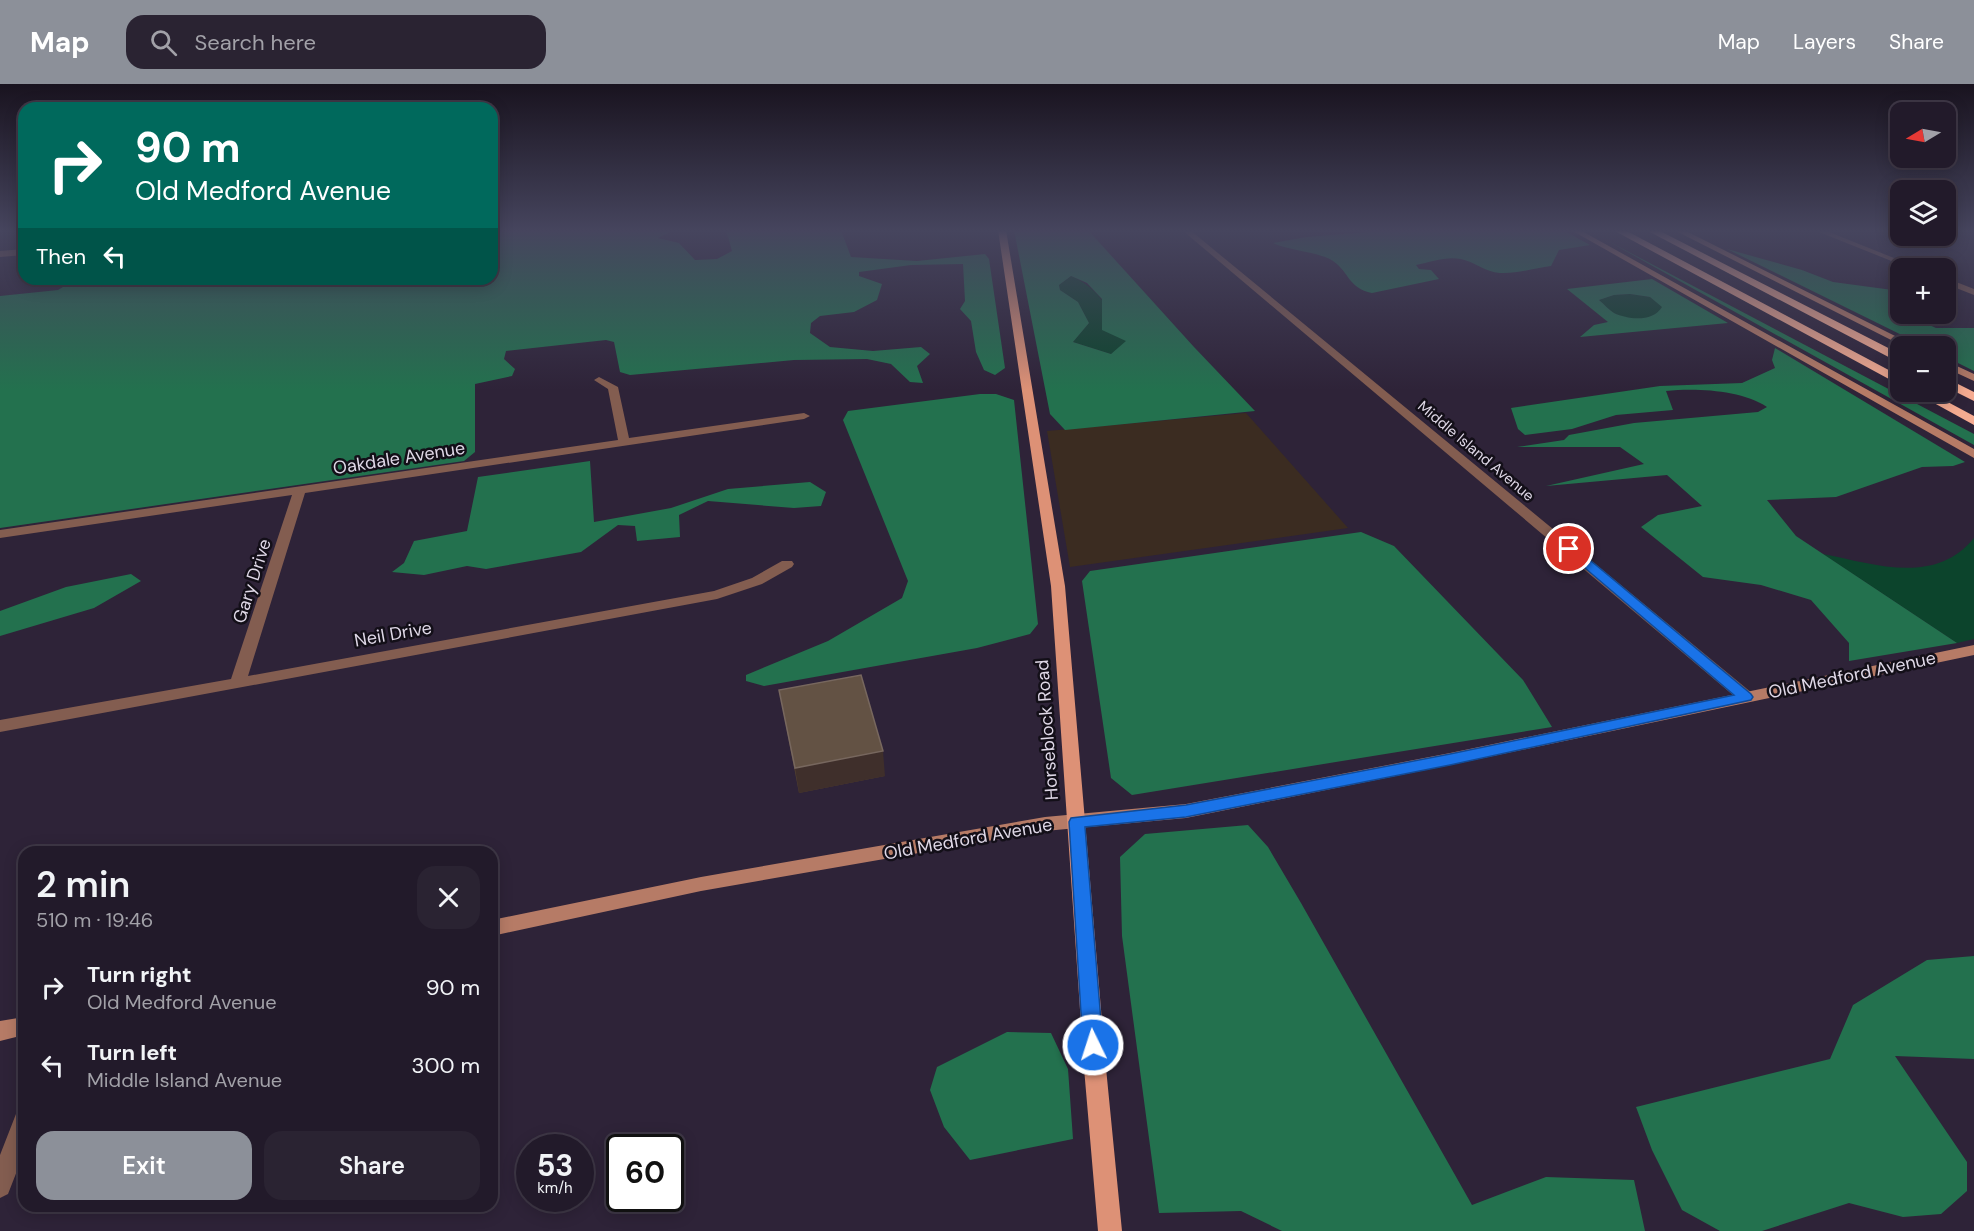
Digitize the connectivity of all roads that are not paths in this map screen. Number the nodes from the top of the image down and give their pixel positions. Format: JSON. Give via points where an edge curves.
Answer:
{"nodes":[{"id":1,"x":1011,"y":284,"type":"edge"},
{"id":2,"x":1250,"y":284,"type":"edge"},
{"id":3,"x":1670,"y":284,"type":"edge"},
{"id":4,"x":1718,"y":284,"type":"edge"},
{"id":5,"x":1754,"y":284,"type":"edge"},
{"id":6,"x":1785,"y":284,"type":"edge"},
{"id":7,"x":1956,"y":285,"type":"edge"},
{"id":8,"x":1974,"y":292,"type":"edge"},
{"id":9,"x":1890,"y":336,"type":"edge"},
{"id":10,"x":1890,"y":354,"type":"edge"},
{"id":11,"x":1956,"y":369,"type":"edge"},
{"id":12,"x":1890,"y":376,"type":"edge"},
{"id":13,"x":1974,"y":378,"type":"edge"},
{"id":14,"x":599,"y":380,"type":"dead end"},
{"id":15,"x":1956,"y":387,"type":"edge"},
{"id":16,"x":1974,"y":397,"type":"edge"},
{"id":17,"x":1939,"y":402,"type":"edge"},
{"id":18,"x":804,"y":416,"type":"dead end"},
{"id":19,"x":1974,"y":421,"type":"edge"},
{"id":20,"x":624,"y":441,"type":"junction"},
{"id":21,"x":1974,"y":454,"type":"edge"},
{"id":22,"x":300,"y":490,"type":"junction"},
{"id":23,"x":0,"y":534,"type":"edge"},
{"id":24,"x":787,"y":564,"type":"dead end"},
{"id":25,"x":1974,"y":650,"type":"edge"},
{"id":26,"x":238,"y":682,"type":"junction"},
{"id":27,"x":1746,"y":697,"type":"junction"},
{"id":28,"x":0,"y":726,"type":"edge"},
{"id":29,"x":1077,"y":822,"type":"junction"},
{"id":30,"x":498,"y":927,"type":"edge"},
{"id":31,"x":18,"y":1027,"type":"edge"},
{"id":32,"x":0,"y":1031,"type":"edge"},
{"id":33,"x":18,"y":1138,"type":"edge"},
{"id":34,"x":0,"y":1186,"type":"edge"},
{"id":35,"x":1110,"y":1231,"type":"edge"}],
"edges":[{"from":1,"to":29,"type":"main road","name":"Horseblock Road","via":[[1058,586]]},
{"from":2,"to":27,"type":"street","name":"Middle Island Avenue"},
{"from":3,"to":21,"type":"street"},
{"from":4,"to":12,"type":"highway"},
{"from":5,"to":10,"type":"highway"},
{"from":6,"to":9,"type":"street"},
{"from":7,"to":8,"type":"street"},
{"from":11,"to":13,"type":"street"},
{"from":14,"to":20,"type":"street","via":[[613,387]]},
{"from":15,"to":16,"type":"highway"},
{"from":17,"to":19,"type":"highway"},
{"from":18,"to":20,"type":"street","name":"Oakdale Avenue"},
{"from":20,"to":22,"type":"street","name":"Oakdale Avenue"},
{"from":22,"to":23,"type":"street","name":"Oakdale Avenue"},
{"from":22,"to":26,"type":"street","name":"Gary Drive"},
{"from":24,"to":26,"type":"street","name":"Neil Drive","via":[[757,581],[717,595]]},
{"from":25,"to":27,"type":"street","name":"Old Medford Avenue"},
{"from":26,"to":28,"type":"street","name":"Neil Drive"},
{"from":27,"to":29,"type":"street","name":"Old Medford Avenue","via":[[1186,811]]},
{"from":29,"to":30,"type":"street","name":"Old Medford Avenue","via":[[701,884]]},
{"from":29,"to":35,"type":"main road","name":"Horseblock Road"},
{"from":31,"to":32,"type":"street"},
{"from":33,"to":34,"type":"street"}]}
